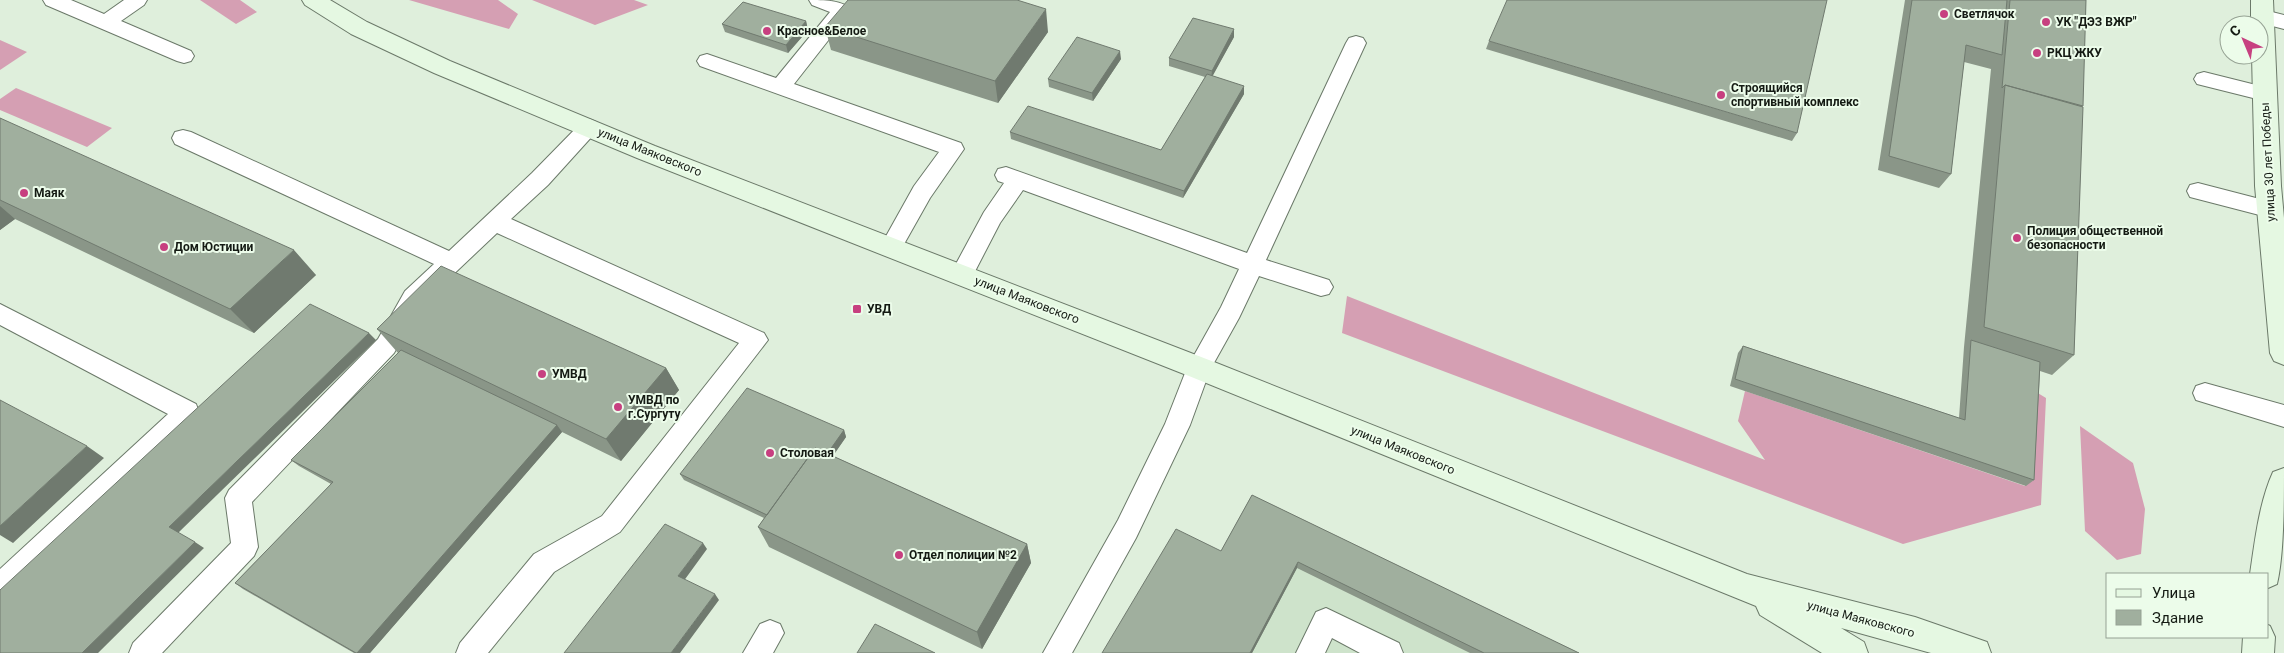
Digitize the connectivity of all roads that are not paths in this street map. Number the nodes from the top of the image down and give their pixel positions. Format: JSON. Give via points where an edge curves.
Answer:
{"nodes":[{"id":1,"x":53,"y":0,"type":"edge"},
{"id":2,"x":137,"y":0,"type":"edge"},
{"id":3,"x":313,"y":0,"type":"edge"},
{"id":4,"x":819,"y":0,"type":"edge"},
{"id":5,"x":2270,"y":13,"type":"edge"},
{"id":6,"x":106,"y":22,"type":"junction"},
{"id":7,"x":1356,"y":43,"type":"dead end"},
{"id":8,"x":184,"y":56,"type":"dead end"},
{"id":9,"x":707,"y":60,"type":"dead end"},
{"id":10,"x":2204,"y":79,"type":"dead end"},
{"id":11,"x":780,"y":87,"type":"junction"},
{"id":12,"x":2265,"y":94,"type":"junction"},
{"id":13,"x":589,"y":127,"type":"junction"},
{"id":14,"x":183,"y":138,"type":"dead end"},
{"id":15,"x":2198,"y":191,"type":"dead end"},
{"id":16,"x":2271,"y":210,"type":"junction"},
{"id":17,"x":493,"y":221,"type":"junction"},
{"id":18,"x":891,"y":247,"type":"junction"},
{"id":19,"x":451,"y":262,"type":"junction"},
{"id":20,"x":1252,"y":264,"type":"junction"},
{"id":21,"x":962,"y":275,"type":"junction"},
{"id":22,"x":1321,"y":287,"type":"dead end"},
{"id":23,"x":0,"y":314,"type":"edge"},
{"id":24,"x":2283,"y":342,"type":"edge"},
{"id":25,"x":1199,"y":368,"type":"junction"},
{"id":26,"x":2205,"y":392,"type":"dead end"},
{"id":27,"x":2284,"y":416,"type":"edge"},
{"id":28,"x":2284,"y":481,"type":"edge"},
{"id":29,"x":2266,"y":573,"type":"edge"},
{"id":30,"x":0,"y":587,"type":"edge"},
{"id":31,"x":1746,"y":589,"type":"junction"},
{"id":32,"x":2259,"y":638,"type":"edge"},
{"id":33,"x":143,"y":653,"type":"edge"},
{"id":34,"x":470,"y":653,"type":"edge"},
{"id":35,"x":1057,"y":653,"type":"edge"},
{"id":36,"x":1310,"y":653,"type":"edge"},
{"id":37,"x":1389,"y":653,"type":"edge"},
{"id":38,"x":1852,"y":653,"type":"edge"},
{"id":39,"x":1975,"y":653,"type":"edge"},
{"id":40,"x":2258,"y":653,"type":"edge"}],
"edges":[{"from":1,"to":6,"type":"lane"},
{"from":2,"to":6,"type":"lane"},
{"from":3,"to":13,"type":"main road","name":"улица Маяковского","via":[[359,28],[442,67]]},
{"from":4,"to":11,"type":"lane","via":[[842,10]]},
{"from":5,"to":12,"type":"main road","name":"улица 30 лет Победы"},
{"from":6,"to":8,"type":"lane"},
{"from":7,"to":20,"type":"lane"},
{"from":9,"to":11,"type":"lane"},
{"from":10,"to":12,"type":"lane"},
{"from":11,"to":18,"type":"lane","via":[[953,149],[922,192]]},
{"from":12,"to":16,"type":"main road","name":"улица 30 лет Победы"},
{"from":13,"to":17,"type":"lane","via":[[540,179]]},
{"from":13,"to":18,"type":"main road","name":"улица Маяковского"},
{"from":14,"to":19,"type":"lane"},
{"from":15,"to":16,"type":"lane"},
{"from":16,"to":24,"type":"main road","name":"улица 30 лет Победы"},
{"from":17,"to":19,"type":"lane"},
{"from":17,"to":34,"type":"lane","via":[[756,340],[611,524],[544,563]]},
{"from":18,"to":21,"type":"main road","name":"улица Маяковского"},
{"from":19,"to":33,"type":"lane","via":[[413,298],[386,346],[238,498],[245,547]]},
{"from":20,"to":21,"type":"lane","via":[[1012,177]]},
{"from":20,"to":22,"type":"lane"},
{"from":20,"to":25,"type":"lane","via":[[1232,310]]},
{"from":21,"to":25,"type":"main road","name":"улица Маяковского"},
{"from":23,"to":30,"type":"lane","via":[[187,412]]},
{"from":25,"to":31,"type":"main road","name":"улица Маяковского"},
{"from":25,"to":35,"type":"lane","via":[[1177,426],[1127,529]]},
{"from":26,"to":27,"type":"lane"},
{"from":28,"to":29,"type":"main road"},
{"from":31,"to":38,"type":"main road","name":"улица Маяковского"},
{"from":31,"to":39,"type":"main road","name":"улица Маяковского","via":[[1914,632]]},
{"from":32,"to":40,"type":"main road"},
{"from":36,"to":37,"type":"lane","via":[[1326,621]]}]}
